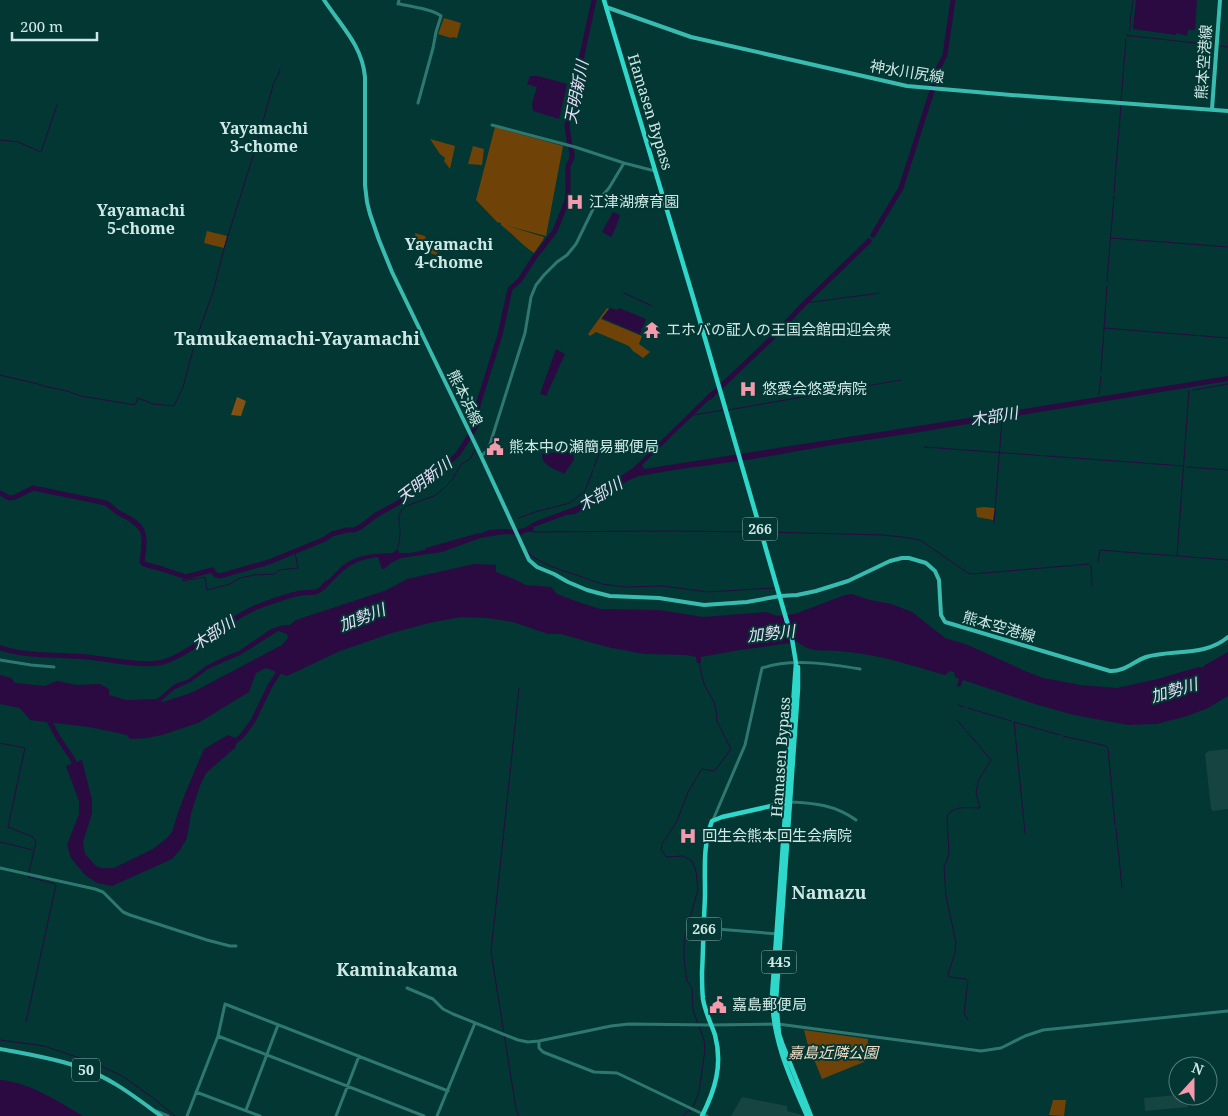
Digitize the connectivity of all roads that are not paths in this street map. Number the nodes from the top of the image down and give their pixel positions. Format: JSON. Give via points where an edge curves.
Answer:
{"nodes":[{"id":1,"x":324,"y":0,"type":"edge"},
{"id":2,"x":399,"y":0,"type":"edge"},
{"id":3,"x":604,"y":0,"type":"edge"},
{"id":4,"x":1220,"y":0,"type":"edge"},
{"id":5,"x":606,"y":7,"type":"junction"},
{"id":6,"x":418,"y":103,"type":"dead end"},
{"id":7,"x":1212,"y":109,"type":"junction"},
{"id":8,"x":1228,"y":110,"type":"edge"},
{"id":9,"x":492,"y":125,"type":"dead end"},
{"id":10,"x":624,"y":163,"type":"junction"},
{"id":11,"x":655,"y":171,"type":"junction"},
{"id":12,"x":481,"y":456,"type":"junction"},
{"id":13,"x":780,"y":598,"type":"junction"},
{"id":14,"x":1228,"y":637,"type":"edge"},
{"id":15,"x":0,"y":660,"type":"edge"},
{"id":16,"x":797,"y":666,"type":"junction"},
{"id":17,"x":54,"y":667,"type":"dead end"},
{"id":18,"x":860,"y":669,"type":"dead end"},
{"id":19,"x":788,"y":802,"type":"junction"},
{"id":20,"x":856,"y":820,"type":"dead end"},
{"id":21,"x":712,"y":821,"type":"junction"},
{"id":22,"x":0,"y":868,"type":"edge"},
{"id":23,"x":704,"y":928,"type":"junction"},
{"id":24,"x":779,"y":934,"type":"junction"},
{"id":25,"x":236,"y":946,"type":"dead end"},
{"id":26,"x":407,"y":988,"type":"dead end"},
{"id":27,"x":1228,"y":1011,"type":"edge"},
{"id":28,"x":475,"y":1023,"type":"junction"},
{"id":29,"x":776,"y":1024,"type":"junction"},
{"id":30,"x":278,"y":1025,"type":"junction"},
{"id":31,"x":711,"y":1025,"type":"junction"},
{"id":32,"x":218,"y":1036,"type":"junction"},
{"id":33,"x":539,"y":1041,"type":"junction"},
{"id":34,"x":0,"y":1049,"type":"edge"},
{"id":35,"x":267,"y":1055,"type":"junction"},
{"id":36,"x":359,"y":1056,"type":"junction"},
{"id":37,"x":347,"y":1086,"type":"junction"},
{"id":38,"x":448,"y":1091,"type":"junction"},
{"id":39,"x":196,"y":1092,"type":"junction"},
{"id":40,"x":151,"y":1109,"type":"junction"},
{"id":41,"x":246,"y":1110,"type":"junction"},
{"id":42,"x":704,"y":1115,"type":"edge"},
{"id":43,"x":161,"y":1116,"type":"edge"},
{"id":44,"x":168,"y":1116,"type":"edge"},
{"id":45,"x":186,"y":1116,"type":"edge"},
{"id":46,"x":260,"y":1116,"type":"edge"},
{"id":47,"x":336,"y":1116,"type":"edge"},
{"id":48,"x":424,"y":1116,"type":"edge"},
{"id":49,"x":437,"y":1116,"type":"edge"},
{"id":50,"x":807,"y":1116,"type":"edge"},
{"id":51,"x":811,"y":1116,"type":"edge"}],
"edges":[{"from":1,"to":12,"type":"main road","name":"熊本浜線","via":[[363,61],[365,184],[370,214],[392,272]]},
{"from":2,"to":6,"type":"street","via":[[398,4],[441,16]]},
{"from":3,"to":5,"type":"highway","name":"Hamasen Bypass","number":"266"},
{"from":4,"to":7,"type":"main road","name":"熊本空港線"},
{"from":5,"to":7,"type":"main road","name":"神水川尻線","via":[[690,38],[908,86]]},
{"from":5,"to":11,"type":"highway","name":"Hamasen Bypass","number":"266"},
{"from":7,"to":8,"type":"main road","name":"熊本空港線"},
{"from":9,"to":10,"type":"street"},
{"from":10,"to":11,"type":"street"},
{"from":10,"to":12,"type":"street","via":[[596,203],[576,244],[536,286],[491,441]]},
{"from":11,"to":13,"type":"highway","name":"Hamasen Bypass","number":"266"},
{"from":12,"to":13,"type":"main road","name":"熊本浜線","via":[[530,560],[537,567],[568,582],[610,596],[659,598],[704,605]]},
{"from":13,"to":14,"type":"main road","name":"熊本空港線","via":[[840,584],[890,561],[909,558],[926,563],[935,571],[944,622],[1110,671],[1121,670],[1149,656],[1205,649]]},
{"from":13,"to":16,"type":"highway","name":"Hamasen Bypass","number":"266"},
{"from":15,"to":17,"type":"street"},
{"from":16,"to":18,"type":"street","via":[[836,664]]},
{"from":16,"to":19,"type":"highway","name":"Hamasen Bypass","number":"266"},
{"from":16,"to":21,"type":"street","via":[[762,668],[745,745]]},
{"from":19,"to":20,"type":"street","via":[[817,803]]},
{"from":19,"to":21,"type":"highway"},
{"from":19,"to":24,"type":"highway","name":"Hamasen Bypass","number":"445"},
{"from":21,"to":23,"type":"highway","number":"266","via":[[704,863]]},
{"from":22,"to":25,"type":"street","via":[[95,889],[130,915]]},
{"from":23,"to":24,"type":"street"},
{"from":23,"to":31,"type":"highway","number":"266","via":[[703,998]]},
{"from":24,"to":29,"type":"highway","name":"Hamasen Bypass","number":"445","via":[[772,996]]},
{"from":26,"to":28,"type":"street","via":[[433,998],[442,1008]]},
{"from":27,"to":29,"type":"street","via":[[1043,1030],[1001,1048],[981,1051]]},
{"from":28,"to":33,"type":"street","via":[[518,1040]]},
{"from":28,"to":38,"type":"street"},
{"from":29,"to":31,"type":"street"},
{"from":29,"to":50,"type":"highway","name":"Hamasen Bypass","number":"445","via":[[783,1060]]},
{"from":29,"to":51,"type":"highway","name":"Hamasen Bypass","number":"445"},
{"from":30,"to":32,"type":"street","via":[[225,1004]]},
{"from":30,"to":35,"type":"street"},
{"from":30,"to":36,"type":"street"},
{"from":31,"to":33,"type":"street","via":[[620,1025]]},
{"from":31,"to":42,"type":"highway","number":"266","via":[[718,1056],[718,1074]]},
{"from":32,"to":35,"type":"street"},
{"from":32,"to":39,"type":"street"},
{"from":33,"to":42,"type":"street","via":[[543,1052],[594,1072],[617,1073]]},
{"from":34,"to":40,"type":"main road","number":"50","via":[[79,1067],[122,1088]]},
{"from":35,"to":37,"type":"street"},
{"from":35,"to":41,"type":"street"},
{"from":36,"to":37,"type":"street"},
{"from":36,"to":38,"type":"street"},
{"from":37,"to":47,"type":"street"},
{"from":37,"to":48,"type":"street"},
{"from":38,"to":49,"type":"street"},
{"from":39,"to":41,"type":"street"},
{"from":39,"to":45,"type":"street"},
{"from":40,"to":43,"type":"main road","number":"50"},
{"from":40,"to":44,"type":"street"},
{"from":41,"to":46,"type":"street"}]}
